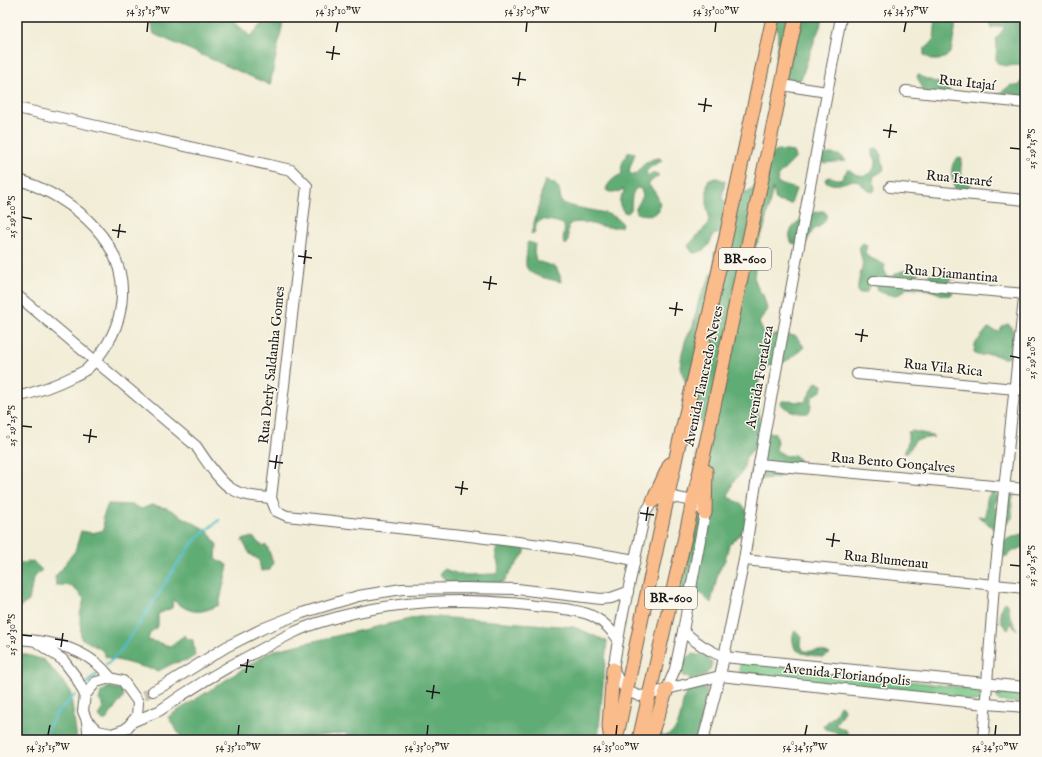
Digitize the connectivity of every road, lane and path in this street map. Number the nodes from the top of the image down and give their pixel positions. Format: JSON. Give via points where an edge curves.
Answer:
{"nodes":[{"id":1,"x":773,"y":17,"type":"edge"},
{"id":2,"x":796,"y":17,"type":"edge"},
{"id":3,"x":841,"y":17,"type":"edge"},
{"id":4,"x":782,"y":85,"type":"junction"},
{"id":5,"x":906,"y":91,"type":"dead end"},
{"id":6,"x":827,"y":92,"type":"junction"},
{"id":7,"x":1025,"y":103,"type":"edge"},
{"id":8,"x":17,"y":108,"type":"edge"},
{"id":9,"x":17,"y":179,"type":"edge"},
{"id":10,"x":890,"y":186,"type":"dead end"},
{"id":11,"x":1025,"y":200,"type":"edge"},
{"id":12,"x":874,"y":281,"type":"dead end"},
{"id":13,"x":1025,"y":292,"type":"edge"},
{"id":14,"x":17,"y":295,"type":"edge"},
{"id":15,"x":95,"y":360,"type":"junction"},
{"id":16,"x":858,"y":374,"type":"dead end"},
{"id":17,"x":1014,"y":389,"type":"junction"},
{"id":18,"x":1025,"y":390,"type":"edge"},
{"id":19,"x":17,"y":397,"type":"edge"},
{"id":20,"x":679,"y":443,"type":"junction"},
{"id":21,"x":706,"y":444,"type":"junction"},
{"id":22,"x":759,"y":464,"type":"junction"},
{"id":23,"x":1003,"y":487,"type":"junction"},
{"id":24,"x":1025,"y":489,"type":"edge"},
{"id":25,"x":668,"y":496,"type":"junction"},
{"id":26,"x":271,"y":498,"type":"junction"},
{"id":27,"x":693,"y":501,"type":"junction"},
{"id":28,"x":652,"y":502,"type":"junction"},
{"id":29,"x":705,"y":513,"type":"junction"},
{"id":30,"x":635,"y":560,"type":"junction"},
{"id":31,"x":744,"y":560,"type":"junction"},
{"id":32,"x":994,"y":585,"type":"junction"},
{"id":33,"x":1025,"y":588,"type":"edge"},
{"id":34,"x":628,"y":592,"type":"junction"},
{"id":35,"x":684,"y":631,"type":"junction"},
{"id":36,"x":17,"y":639,"type":"edge"},
{"id":37,"x":618,"y":639,"type":"junction"},
{"id":38,"x":35,"y":640,"type":"junction"},
{"id":39,"x":724,"y":657,"type":"junction"},
{"id":40,"x":613,"y":670,"type":"junction"},
{"id":41,"x":720,"y":676,"type":"junction"},
{"id":42,"x":111,"y":678,"type":"junction"},
{"id":43,"x":987,"y":684,"type":"junction"},
{"id":44,"x":1025,"y":687,"type":"edge"},
{"id":45,"x":667,"y":689,"type":"junction"},
{"id":46,"x":627,"y":691,"type":"junction"},
{"id":47,"x":85,"y":695,"type":"junction"},
{"id":48,"x":145,"y":695,"type":"junction"},
{"id":49,"x":649,"y":695,"type":"junction"},
{"id":50,"x":986,"y":704,"type":"junction"},
{"id":51,"x":1025,"y":707,"type":"edge"},
{"id":52,"x":158,"y":711,"type":"junction"},
{"id":53,"x":87,"y":721,"type":"junction"},
{"id":54,"x":129,"y":726,"type":"junction"},
{"id":55,"x":89,"y":740,"type":"edge"},
{"id":56,"x":121,"y":740,"type":"edge"},
{"id":57,"x":611,"y":740,"type":"edge"},
{"id":58,"x":616,"y":740,"type":"edge"},
{"id":59,"x":639,"y":740,"type":"edge"},
{"id":60,"x":649,"y":740,"type":"edge"},
{"id":61,"x":703,"y":740,"type":"edge"},
{"id":62,"x":983,"y":740,"type":"edge"}],
"edges":[{"from":1,"to":20,"type":"main road","name":"Avenida Tancredo Neves","number":"BR-600"},
{"from":2,"to":4,"type":"main road","name":"Avenida Tancredo Neves","number":"BR-600"},
{"from":3,"to":6,"type":"street","name":"Avenida Fortaleza"},
{"from":4,"to":6,"type":"street"},
{"from":4,"to":21,"type":"main road","name":"Avenida Tancredo Neves","number":"BR-600"},
{"from":5,"to":7,"type":"street","name":"Rua Itajaí"},
{"from":6,"to":22,"type":"street","name":"Avenida Fortaleza"},
{"from":8,"to":26,"type":"street","name":"Rua Derly Saldanha Gomes","via":[[290,170],[306,186]]},
{"from":9,"to":15,"type":"street","via":[[57,196],[78,212],[104,238],[114,255],[122,284],[121,306],[116,328]]},
{"from":10,"to":11,"type":"street","name":"Rua Itararé"},
{"from":12,"to":13,"type":"street","name":"Rua Diamantina"},
{"from":13,"to":17,"type":"street"},
{"from":14,"to":15,"type":"street"},
{"from":15,"to":19,"type":"street","via":[[86,369],[62,382]]},
{"from":15,"to":26,"type":"street","via":[[196,446],[218,476],[232,489],[253,497]]},
{"from":16,"to":17,"type":"street","name":"Rua Vila Rica"},
{"from":17,"to":18,"type":"street","name":"Rua Vila Rica"},
{"from":17,"to":23,"type":"street"},
{"from":20,"to":25,"type":"main road","name":"Avenida Tancredo Neves","number":"BR-600"},
{"from":20,"to":28,"type":"main road"},
{"from":21,"to":27,"type":"main road","name":"Avenida Tancredo Neves","number":"BR-600"},
{"from":21,"to":29,"type":"main road"},
{"from":22,"to":23,"type":"street","name":"Rua Bento Gonçalves"},
{"from":22,"to":31,"type":"street","name":"Avenida Fortaleza"},
{"from":23,"to":24,"type":"street","name":"Rua Bento Gonçalves"},
{"from":23,"to":32,"type":"street"},
{"from":25,"to":27,"type":"street"},
{"from":25,"to":28,"type":"street"},
{"from":25,"to":46,"type":"main road","name":"Avenida Tancredo Neves","number":"BR-600"},
{"from":26,"to":30,"type":"street","via":[[276,511],[287,516],[476,537]]},
{"from":27,"to":29,"type":"street"},
{"from":27,"to":49,"type":"main road","name":"Avenida Tancredo Neves","number":"BR-600"},
{"from":28,"to":30,"type":"street","via":[[645,513]]},
{"from":29,"to":35,"type":"street"},
{"from":30,"to":34,"type":"street"},
{"from":31,"to":32,"type":"street","name":"Rua Blumenau"},
{"from":31,"to":39,"type":"street","name":"Avenida Fortaleza"},
{"from":32,"to":33,"type":"street","name":"Rua Blumenau"},
{"from":32,"to":43,"type":"street"},
{"from":34,"to":37,"type":"street"},
{"from":34,"to":48,"type":"street","via":[[601,599],[517,589],[464,588],[402,589],[358,596],[264,628],[226,646]]},
{"from":35,"to":39,"type":"street","name":"Avenida Florianópolis","via":[[692,639]]},
{"from":35,"to":45,"type":"street","via":[[675,669]]},
{"from":36,"to":38,"type":"street"},
{"from":37,"to":40,"type":"street"},
{"from":37,"to":52,"type":"street","via":[[610,628],[596,617],[576,611],[502,602],[455,600],[370,609],[322,621],[283,638],[184,693]]},
{"from":38,"to":42,"type":"street","via":[[79,653],[96,662]]},
{"from":38,"to":47,"type":"street","via":[[63,660]]},
{"from":39,"to":41,"type":"street","name":"Avenida Fortaleza"},
{"from":39,"to":43,"type":"street","name":"Avenida Florianópolis"},
{"from":40,"to":46,"type":"street"},
{"from":40,"to":57,"type":"main road","via":[[609,727]]},
{"from":41,"to":45,"type":"street","name":"Avenida Florianópolis"},
{"from":41,"to":50,"type":"street","name":"Avenida Florianópolis"},
{"from":41,"to":61,"type":"street","name":"Avenida Fortaleza"},
{"from":42,"to":47,"type":"street","via":[[96,682]]},
{"from":42,"to":48,"type":"street","via":[[123,681]]},
{"from":43,"to":44,"type":"street","name":"Avenida Florianópolis"},
{"from":43,"to":50,"type":"street"},
{"from":45,"to":49,"type":"street","name":"Avenida Florianópolis"},
{"from":45,"to":60,"type":"main road"},
{"from":46,"to":49,"type":"street","name":"Avenida Florianópolis","via":[[639,696]]},
{"from":46,"to":58,"type":"main road","name":"Avenida Tancredo Neves","number":"BR-600"},
{"from":47,"to":53,"type":"street","via":[[83,711]]},
{"from":48,"to":52,"type":"street","via":[[158,691],[163,693],[165,702]]},
{"from":48,"to":54,"type":"street","via":[[138,702],[137,716]]},
{"from":49,"to":59,"type":"main road","name":"Avenida Tancredo Neves","number":"BR-600"},
{"from":50,"to":51,"type":"street","name":"Avenida Florianópolis"},
{"from":50,"to":62,"type":"street"},
{"from":52,"to":54,"type":"street"},
{"from":53,"to":54,"type":"street","via":[[98,731],[112,734]]},
{"from":53,"to":55,"type":"street"},
{"from":54,"to":56,"type":"street"}]}
